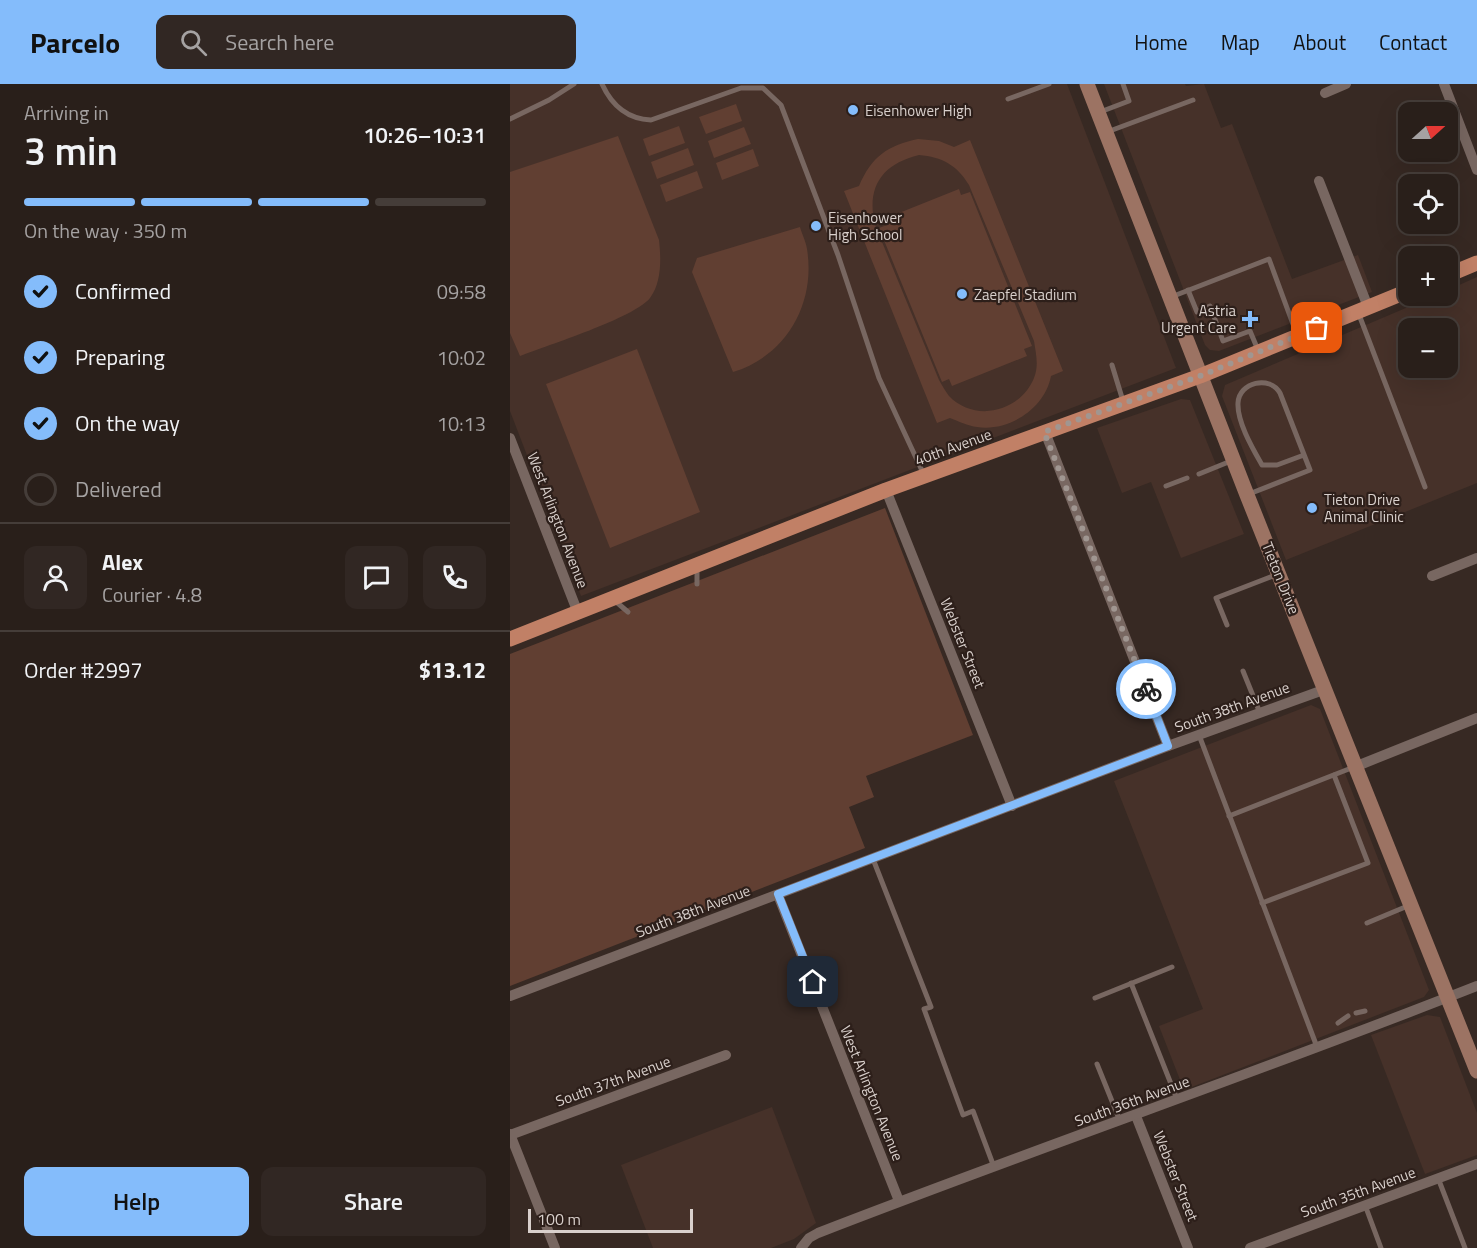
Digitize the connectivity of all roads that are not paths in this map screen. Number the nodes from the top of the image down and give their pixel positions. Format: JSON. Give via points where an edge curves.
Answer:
{"nodes":[{"id":1,"x":574,"y":84,"type":"edge"},
{"id":2,"x":602,"y":84,"type":"edge"},
{"id":3,"x":1048,"y":84,"type":"edge"},
{"id":4,"x":1087,"y":84,"type":"edge"},
{"id":5,"x":1123,"y":84,"type":"edge"},
{"id":6,"x":1346,"y":84,"type":"edge"},
{"id":7,"x":1444,"y":84,"type":"edge"},
{"id":8,"x":1325,"y":93,"type":"dead end"},
{"id":9,"x":1008,"y":99,"type":"dead end"},
{"id":10,"x":1193,"y":100,"type":"dead end"},
{"id":11,"x":1098,"y":113,"type":"junction"},
{"id":12,"x":510,"y":119,"type":"edge"},
{"id":13,"x":1106,"y":133,"type":"junction"},
{"id":14,"x":1477,"y":170,"type":"edge"},
{"id":15,"x":1319,"y":181,"type":"dead end"},
{"id":16,"x":1477,"y":263,"type":"edge"},
{"id":17,"x":1458,"y":271,"type":"edge"},
{"id":18,"x":1188,"y":290,"type":"junction"},
{"id":19,"x":1398,"y":295,"type":"edge"},
{"id":20,"x":1170,"y":298,"type":"junction"},
{"id":21,"x":1363,"y":309,"type":"junction"},
{"id":22,"x":1298,"y":336,"type":"junction"},
{"id":23,"x":1259,"y":352,"type":"junction"},
{"id":24,"x":1113,"y":365,"type":"dead end"},
{"id":25,"x":1200,"y":376,"type":"junction"},
{"id":26,"x":1124,"y":403,"type":"junction"},
{"id":27,"x":1044,"y":432,"type":"junction"},
{"id":28,"x":510,"y":438,"type":"edge"},
{"id":29,"x":1304,"y":455,"type":"junction"},
{"id":30,"x":1234,"y":460,"type":"junction"},
{"id":31,"x":515,"y":465,"type":"edge"},
{"id":32,"x":1199,"y":474,"type":"dead end"},
{"id":33,"x":924,"y":476,"type":"junction"},
{"id":34,"x":1186,"y":478,"type":"dead end"},
{"id":35,"x":1166,"y":486,"type":"dead end"},
{"id":36,"x":1425,"y":487,"type":"dead end"},
{"id":37,"x":886,"y":490,"type":"junction"},
{"id":38,"x":1247,"y":495,"type":"junction"},
{"id":39,"x":1477,"y":558,"type":"edge"},
{"id":40,"x":697,"y":566,"type":"junction"},
{"id":41,"x":1279,"y":573,"type":"junction"},
{"id":42,"x":1432,"y":576,"type":"dead end"},
{"id":43,"x":697,"y":584,"type":"dead end"},
{"id":44,"x":612,"y":599,"type":"junction"},
{"id":45,"x":628,"y":612,"type":"dead end"},
{"id":46,"x":578,"y":613,"type":"junction"},
{"id":47,"x":1227,"y":625,"type":"dead end"},
{"id":48,"x":510,"y":639,"type":"edge"},
{"id":49,"x":1244,"y":671,"type":"dead end"},
{"id":50,"x":1326,"y":689,"type":"junction"},
{"id":51,"x":1260,"y":713,"type":"junction"},
{"id":52,"x":1477,"y":718,"type":"edge"},
{"id":53,"x":1199,"y":735,"type":"junction"},
{"id":54,"x":1168,"y":746,"type":"junction"},
{"id":55,"x":1357,"y":766,"type":"junction"},
{"id":56,"x":1334,"y":775,"type":"junction"},
{"id":57,"x":1012,"y":806,"type":"junction"},
{"id":58,"x":1229,"y":816,"type":"junction"},
{"id":59,"x":873,"y":859,"type":"junction"},
{"id":60,"x":778,"y":894,"type":"junction"},
{"id":61,"x":1262,"y":903,"type":"junction"},
{"id":62,"x":1412,"y":904,"type":"junction"},
{"id":63,"x":1367,"y":923,"type":"dead end"},
{"id":64,"x":1172,"y":967,"type":"dead end"},
{"id":65,"x":1131,"y":983,"type":"junction"},
{"id":66,"x":1477,"y":986,"type":"edge"},
{"id":67,"x":510,"y":996,"type":"edge"},
{"id":68,"x":1449,"y":997,"type":"junction"},
{"id":69,"x":1095,"y":998,"type":"dead end"},
{"id":70,"x":1365,"y":1011,"type":"dead end"},
{"id":71,"x":1356,"y":1013,"type":"dead end"},
{"id":72,"x":1348,"y":1016,"type":"dead end"},
{"id":73,"x":1338,"y":1023,"type":"dead end"},
{"id":74,"x":1317,"y":1047,"type":"junction"},
{"id":75,"x":726,"y":1055,"type":"dead end"},
{"id":76,"x":1097,"y":1064,"type":"dead end"},
{"id":77,"x":1477,"y":1071,"type":"edge"},
{"id":78,"x":1177,"y":1100,"type":"junction"},
{"id":79,"x":1136,"y":1116,"type":"junction"},
{"id":80,"x":1120,"y":1121,"type":"junction"},
{"id":81,"x":510,"y":1135,"type":"edge"},
{"id":82,"x":1477,"y":1164,"type":"edge"},
{"id":83,"x":994,"y":1167,"type":"junction"},
{"id":84,"x":1438,"y":1178,"type":"junction"},
{"id":85,"x":899,"y":1201,"type":"junction"},
{"id":86,"x":1365,"y":1206,"type":"junction"},
{"id":87,"x":555,"y":1248,"type":"edge"},
{"id":88,"x":801,"y":1248,"type":"edge"},
{"id":89,"x":1188,"y":1248,"type":"edge"},
{"id":90,"x":1250,"y":1248,"type":"edge"},
{"id":91,"x":1381,"y":1248,"type":"edge"},
{"id":92,"x":1465,"y":1248,"type":"edge"}],
"edges":[{"from":1,"to":12,"type":"lane"},
{"from":2,"to":33,"type":"lane","via":[[618,109],[639,120],[651,120],[741,88],[763,88],[781,105],[879,378]]},
{"from":3,"to":9,"type":"lane"},
{"from":4,"to":11,"type":"main road","name":"Tieton Drive"},
{"from":5,"to":11,"type":"lane","via":[[1129,101]]},
{"from":6,"to":8,"type":"street"},
{"from":7,"to":14,"type":"street"},
{"from":10,"to":13,"type":"lane"},
{"from":11,"to":13,"type":"main road","name":"Tieton Drive"},
{"from":13,"to":20,"type":"main road","name":"Tieton Drive"},
{"from":15,"to":21,"type":"street"},
{"from":16,"to":17,"type":"main road"},
{"from":18,"to":20,"type":"lane"},
{"from":18,"to":22,"type":"lane","via":[[1269,259]]},
{"from":18,"to":23,"type":"lane","via":[[1197,312],[1210,306],[1223,341],[1250,331]]},
{"from":19,"to":21,"type":"main road","name":"40th Avenue"},
{"from":20,"to":25,"type":"main road","name":"Tieton Drive"},
{"from":21,"to":22,"type":"main road","name":"40th Avenue"},
{"from":21,"to":36,"type":"lane"},
{"from":22,"to":23,"type":"main road","name":"40th Avenue"},
{"from":23,"to":25,"type":"main road","name":"40th Avenue"},
{"from":24,"to":26,"type":"lane"},
{"from":25,"to":26,"type":"main road","name":"40th Avenue"},
{"from":25,"to":30,"type":"main road","name":"Tieton Drive"},
{"from":26,"to":27,"type":"main road","name":"40th Avenue"},
{"from":27,"to":33,"type":"main road","name":"40th Avenue"},
{"from":27,"to":54,"type":"street"},
{"from":28,"to":31,"type":"street","name":"West Arlington Avenue"},
{"from":29,"to":29,"type":"lane","via":[[1273,384],[1251,385],[1241,393],[1239,413],[1262,465],[1277,465]]},
{"from":29,"to":38,"type":"lane","via":[[1310,470]]},
{"from":30,"to":32,"type":"lane"},
{"from":30,"to":38,"type":"main road","name":"Tieton Drive"},
{"from":31,"to":46,"type":"street","name":"West Arlington Avenue"},
{"from":33,"to":37,"type":"main road","name":"40th Avenue"},
{"from":34,"to":35,"type":"lane"},
{"from":37,"to":40,"type":"main road","name":"40th Avenue"},
{"from":37,"to":57,"type":"street","name":"Webster Street"},
{"from":38,"to":41,"type":"main road","name":"Tieton Drive"},
{"from":39,"to":42,"type":"street"},
{"from":40,"to":43,"type":"lane"},
{"from":40,"to":44,"type":"main road","name":"40th Avenue"},
{"from":41,"to":47,"type":"lane","via":[[1216,598]]},
{"from":41,"to":50,"type":"main road","name":"Tieton Drive"},
{"from":44,"to":45,"type":"lane"},
{"from":44,"to":46,"type":"main road","name":"40th Avenue"},
{"from":46,"to":48,"type":"main road","name":"40th Avenue"},
{"from":49,"to":51,"type":"lane"},
{"from":50,"to":51,"type":"street","name":"South 38th Avenue"},
{"from":50,"to":55,"type":"main road","name":"Tieton Drive"},
{"from":51,"to":53,"type":"street","name":"South 38th Avenue"},
{"from":52,"to":55,"type":"street"},
{"from":53,"to":54,"type":"street","name":"South 38th Avenue"},
{"from":53,"to":58,"type":"lane"},
{"from":54,"to":57,"type":"street","name":"South 38th Avenue"},
{"from":55,"to":56,"type":"lane"},
{"from":55,"to":62,"type":"main road","name":"Tieton Drive"},
{"from":56,"to":58,"type":"lane"},
{"from":56,"to":61,"type":"lane","via":[[1368,863]]},
{"from":57,"to":59,"type":"street","name":"South 38th Avenue"},
{"from":58,"to":61,"type":"lane"},
{"from":59,"to":60,"type":"street","name":"South 38th Avenue"},
{"from":59,"to":83,"type":"lane","via":[[931,1007],[924,1009],[963,1115],[973,1110]]},
{"from":60,"to":67,"type":"street","name":"South 38th Avenue"},
{"from":60,"to":85,"type":"street","name":"West Arlington Avenue"},
{"from":61,"to":74,"type":"lane"},
{"from":62,"to":63,"type":"lane"},
{"from":62,"to":68,"type":"main road","name":"Tieton Drive"},
{"from":64,"to":65,"type":"lane"},
{"from":65,"to":69,"type":"lane"},
{"from":65,"to":78,"type":"lane"},
{"from":66,"to":68,"type":"street","name":"South 36th Avenue"},
{"from":68,"to":74,"type":"street","name":"South 36th Avenue"},
{"from":68,"to":77,"type":"main road","name":"Tieton Drive"},
{"from":70,"to":71,"type":"lane"},
{"from":72,"to":73,"type":"lane"},
{"from":74,"to":78,"type":"street","name":"South 36th Avenue"},
{"from":75,"to":81,"type":"street","name":"South 37th Avenue"},
{"from":76,"to":80,"type":"lane"},
{"from":78,"to":79,"type":"street","name":"South 36th Avenue"},
{"from":79,"to":80,"type":"street","name":"South 36th Avenue"},
{"from":79,"to":89,"type":"street","name":"Webster Street"},
{"from":80,"to":83,"type":"street","name":"South 36th Avenue"},
{"from":81,"to":87,"type":"street"},
{"from":82,"to":84,"type":"street","name":"South 35th Avenue"},
{"from":83,"to":85,"type":"street","name":"South 36th Avenue"},
{"from":84,"to":86,"type":"street","name":"South 35th Avenue"},
{"from":84,"to":92,"type":"lane"},
{"from":85,"to":88,"type":"street","name":"South 36th Avenue","via":[[818,1233]]},
{"from":86,"to":90,"type":"street","name":"South 35th Avenue"},
{"from":86,"to":91,"type":"lane"}]}
